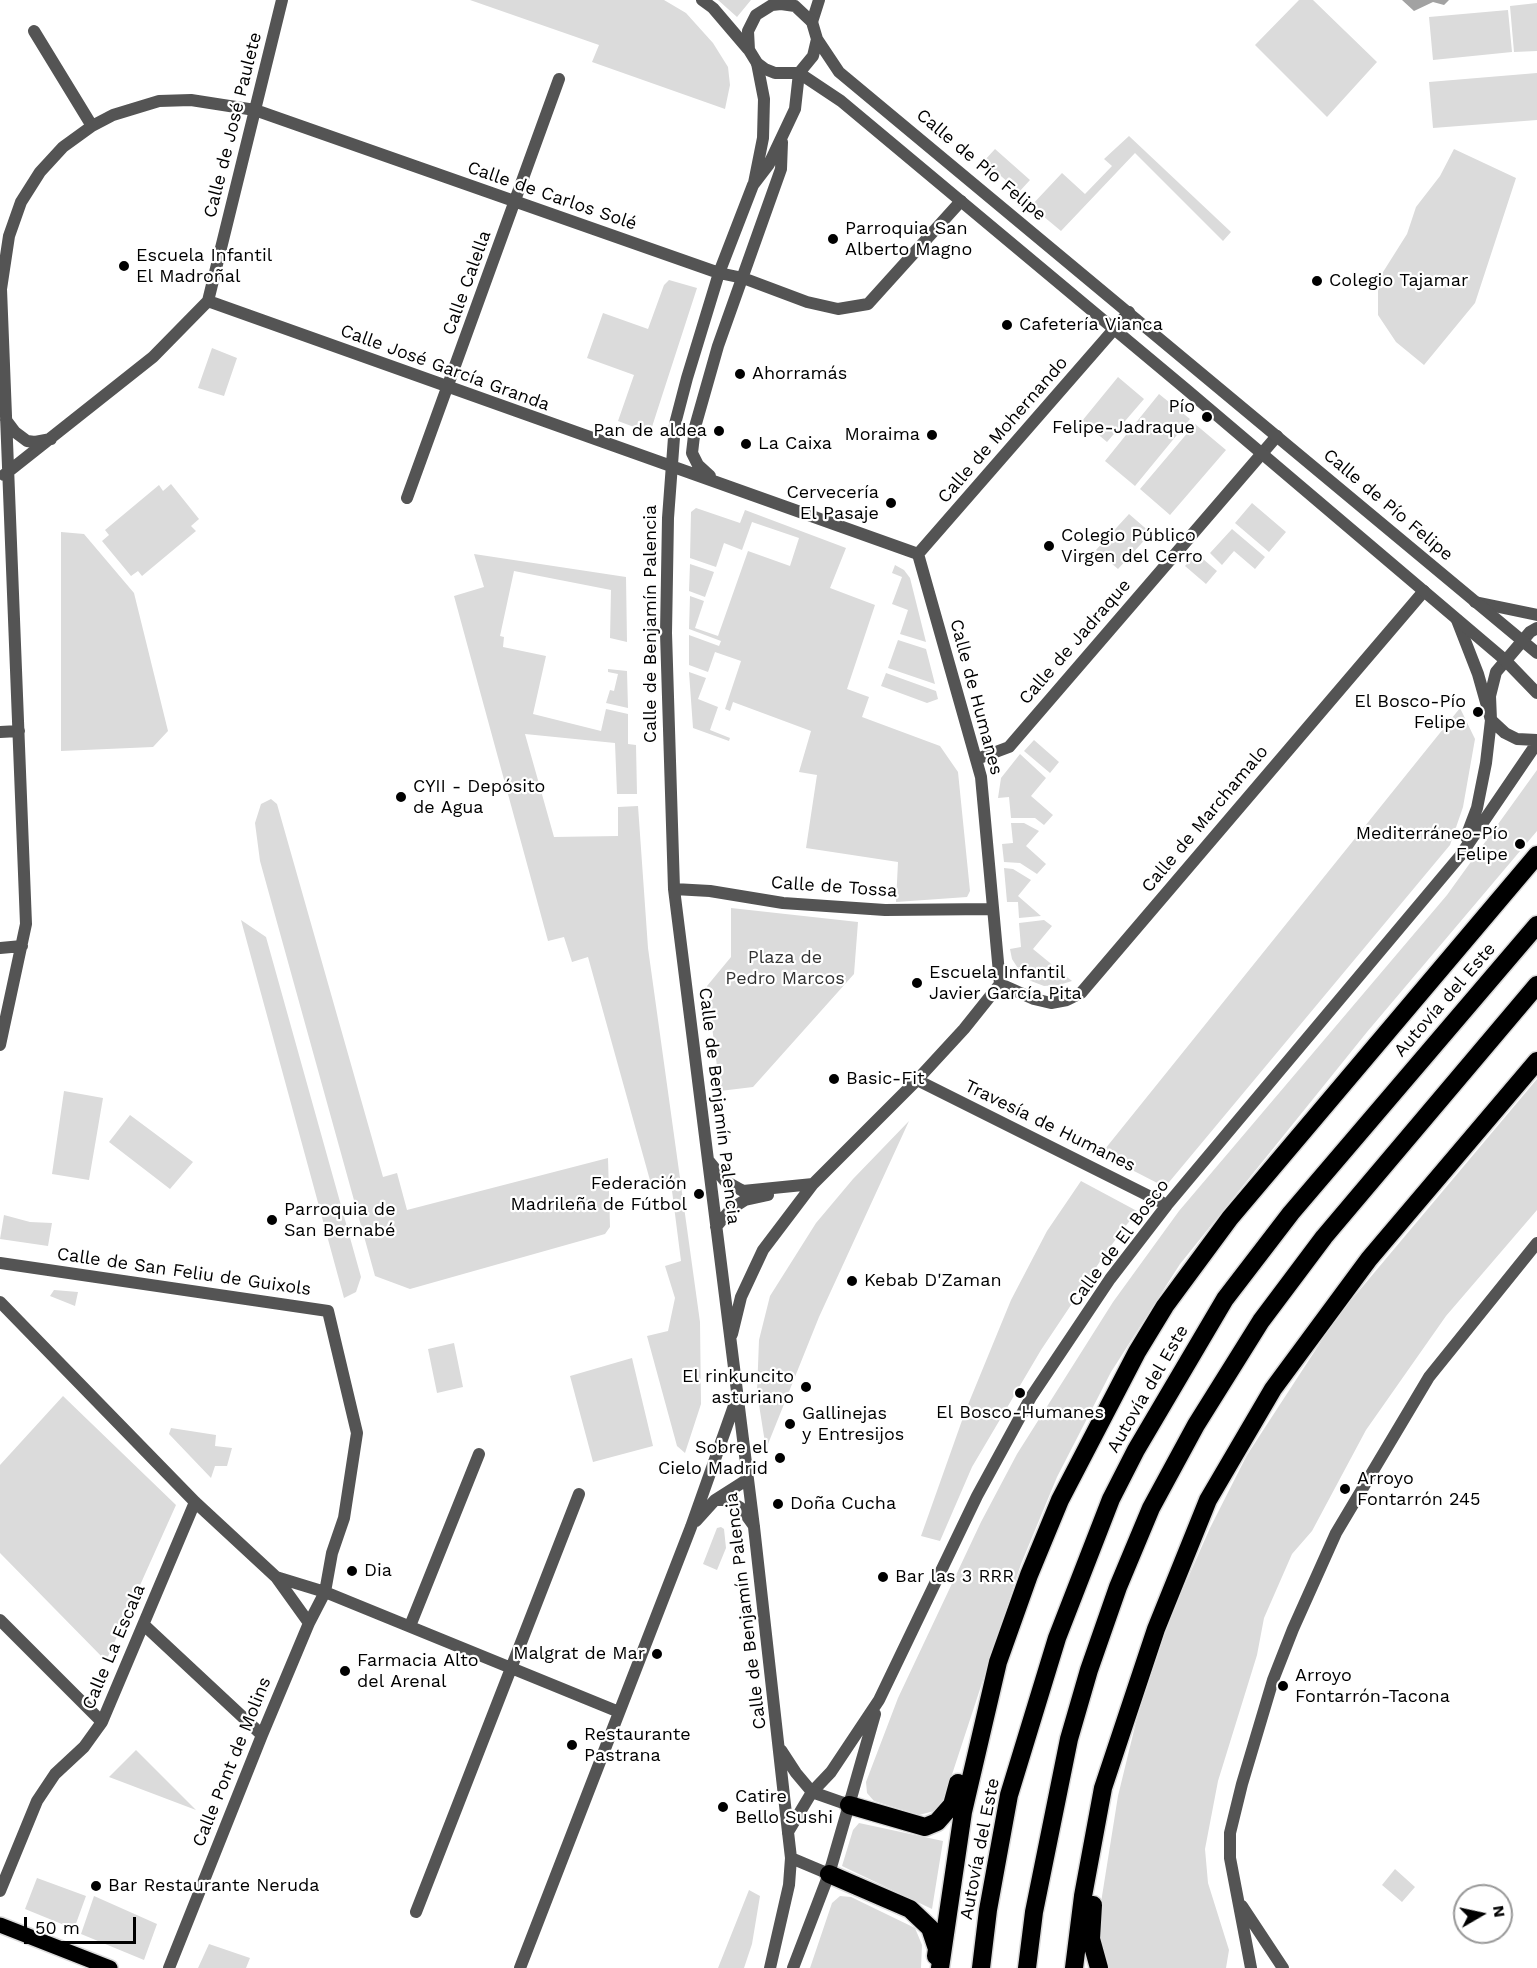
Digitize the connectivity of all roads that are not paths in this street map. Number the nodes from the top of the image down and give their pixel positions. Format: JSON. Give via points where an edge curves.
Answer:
{"nodes":[{"id":1,"x":282,"y":0,"type":"edge"},
{"id":2,"x":702,"y":0,"type":"edge"},
{"id":3,"x":819,"y":0,"type":"edge"},
{"id":4,"x":783,"y":2,"type":"edge"},
{"id":5,"x":812,"y":22,"type":"junction"},
{"id":6,"x":34,"y":31,"type":"dead end"},
{"id":7,"x":817,"y":39,"type":"junction"},
{"id":8,"x":749,"y":50,"type":"junction"},
{"id":9,"x":757,"y":63,"type":"junction"},
{"id":10,"x":799,"y":73,"type":"junction"},
{"id":11,"x":560,"y":79,"type":"dead end"},
{"id":12,"x":255,"y":110,"type":"junction"},
{"id":13,"x":92,"y":126,"type":"junction"},
{"id":14,"x":783,"y":135,"type":"junction"},
{"id":15,"x":753,"y":185,"type":"junction"},
{"id":16,"x":961,"y":201,"type":"junction"},
{"id":17,"x":515,"y":202,"type":"junction"},
{"id":18,"x":2,"y":258,"type":"edge"},
{"id":19,"x":719,"y":273,"type":"junction"},
{"id":20,"x":743,"y":278,"type":"junction"},
{"id":21,"x":208,"y":302,"type":"junction"},
{"id":22,"x":1129,"y":312,"type":"junction"},
{"id":23,"x":1114,"y":329,"type":"junction"},
{"id":24,"x":448,"y":389,"type":"junction"},
{"id":25,"x":6,"y":420,"type":"junction"},
{"id":26,"x":1277,"y":436,"type":"junction"},
{"id":27,"x":52,"y":439,"type":"junction"},
{"id":28,"x":692,"y":453,"type":"junction"},
{"id":29,"x":1261,"y":453,"type":"junction"},
{"id":30,"x":671,"y":465,"type":"junction"},
{"id":31,"x":4,"y":475,"type":"edge"},
{"id":32,"x":716,"y":481,"type":"junction"},
{"id":33,"x":407,"y":498,"type":"dead end"},
{"id":34,"x":918,"y":554,"type":"junction"},
{"id":35,"x":1424,"y":591,"type":"junction"},
{"id":36,"x":1475,"y":602,"type":"junction"},
{"id":37,"x":1537,"y":615,"type":"edge"},
{"id":38,"x":1457,"y":620,"type":"junction"},
{"id":39,"x":1537,"y":628,"type":"edge"},
{"id":40,"x":1522,"y":641,"type":"junction"},
{"id":41,"x":1537,"y":653,"type":"edge"},
{"id":42,"x":1505,"y":660,"type":"junction"},
{"id":43,"x":1537,"y":693,"type":"edge"},
{"id":44,"x":1491,"y":720,"type":"junction"},
{"id":45,"x":19,"y":731,"type":"junction"},
{"id":46,"x":0,"y":732,"type":"edge"},
{"id":47,"x":1537,"y":742,"type":"edge"},
{"id":48,"x":977,"y":759,"type":"junction"},
{"id":49,"x":1460,"y":855,"type":"junction"},
{"id":50,"x":1537,"y":855,"type":"edge"},
{"id":51,"x":674,"y":889,"type":"junction"},
{"id":52,"x":992,"y":909,"type":"junction"},
{"id":53,"x":1537,"y":925,"type":"edge"},
{"id":54,"x":22,"y":946,"type":"junction"},
{"id":55,"x":0,"y":948,"type":"edge"},
{"id":56,"x":999,"y":984,"type":"junction"},
{"id":57,"x":1537,"y":986,"type":"edge"},
{"id":58,"x":0,"y":1045,"type":"edge"},
{"id":59,"x":1537,"y":1061,"type":"edge"},
{"id":60,"x":917,"y":1080,"type":"junction"},
{"id":61,"x":708,"y":1160,"type":"junction"},
{"id":62,"x":813,"y":1184,"type":"junction"},
{"id":63,"x":1167,"y":1205,"type":"junction"},
{"id":64,"x":716,"y":1227,"type":"junction"},
{"id":65,"x":1537,"y":1243,"type":"edge"},
{"id":66,"x":0,"y":1263,"type":"edge"},
{"id":67,"x":0,"y":1302,"type":"edge"},
{"id":68,"x":730,"y":1341,"type":"junction"},
{"id":69,"x":737,"y":1397,"type":"junction"},
{"id":70,"x":479,"y":1454,"type":"dead end"},
{"id":71,"x":748,"y":1479,"type":"junction"},
{"id":72,"x":579,"y":1494,"type":"dead end"},
{"id":73,"x":715,"y":1500,"type":"junction"},
{"id":74,"x":195,"y":1502,"type":"junction"},
{"id":75,"x":691,"y":1527,"type":"junction"},
{"id":76,"x":754,"y":1527,"type":"junction"},
{"id":77,"x":276,"y":1578,"type":"junction"},
{"id":78,"x":325,"y":1592,"type":"junction"},
{"id":79,"x":0,"y":1620,"type":"edge"},
{"id":80,"x":309,"y":1623,"type":"junction"},
{"id":81,"x":144,"y":1625,"type":"junction"},
{"id":82,"x":410,"y":1626,"type":"junction"},
{"id":83,"x":998,"y":1662,"type":"junction"},
{"id":84,"x":514,"y":1667,"type":"junction"},
{"id":85,"x":879,"y":1700,"type":"junction"},
{"id":86,"x":619,"y":1712,"type":"junction"},
{"id":87,"x":102,"y":1722,"type":"junction"},
{"id":88,"x":262,"y":1735,"type":"junction"},
{"id":89,"x":780,"y":1749,"type":"junction"},
{"id":90,"x":1103,"y":1788,"type":"junction"},
{"id":91,"x":812,"y":1792,"type":"junction"},
{"id":92,"x":849,"y":1805,"type":"junction"},
{"id":93,"x":788,"y":1832,"type":"junction"},
{"id":94,"x":791,"y":1858,"type":"junction"},
{"id":95,"x":829,"y":1874,"type":"junction"},
{"id":96,"x":0,"y":1891,"type":"edge"},
{"id":97,"x":1241,"y":1904,"type":"junction"},
{"id":98,"x":416,"y":1912,"type":"dead end"},
{"id":99,"x":0,"y":1925,"type":"edge"},
{"id":100,"x":110,"y":1968,"type":"edge"},
{"id":101,"x":169,"y":1968,"type":"edge"},
{"id":102,"x":520,"y":1968,"type":"edge"},
{"id":103,"x":770,"y":1968,"type":"edge"},
{"id":104,"x":793,"y":1968,"type":"edge"},
{"id":105,"x":935,"y":1968,"type":"edge"},
{"id":106,"x":940,"y":1968,"type":"edge"},
{"id":107,"x":981,"y":1968,"type":"edge"},
{"id":108,"x":1027,"y":1968,"type":"edge"},
{"id":109,"x":1074,"y":1968,"type":"edge"},
{"id":110,"x":1099,"y":1968,"type":"edge"},
{"id":111,"x":1251,"y":1968,"type":"edge"},
{"id":112,"x":1283,"y":1968,"type":"edge"}],
"edges":[{"from":1,"to":12,"type":"street","name":"Calle de José Paulete"},
{"from":2,"to":8,"type":"street"},
{"from":3,"to":5,"type":"street"},
{"from":4,"to":5,"type":"street","via":[[795,6]]},
{"from":4,"to":8,"type":"street","via":[[756,15],[748,31]]},
{"from":5,"to":7,"type":"street"},
{"from":6,"to":13,"type":"street"},
{"from":7,"to":10,"type":"street","via":[[813,56]]},
{"from":7,"to":22,"type":"street","name":"Calle de Pío Felipe","via":[[839,72]]},
{"from":8,"to":9,"type":"street"},
{"from":9,"to":10,"type":"street","via":[[774,73]]},
{"from":9,"to":15,"type":"street","name":"Calle de Benjamín Palencia","via":[[764,99],[763,138]]},
{"from":10,"to":14,"type":"street","name":"Calle de Benjamín Palencia","via":[[795,109]]},
{"from":10,"to":16,"type":"street","via":[[841,101]]},
{"from":11,"to":17,"type":"street","name":"Calle Calella"},
{"from":12,"to":13,"type":"street","name":"Calle de Carlos Solé","via":[[191,99],[159,102],[129,109]]},
{"from":12,"to":17,"type":"street","name":"Calle de Carlos Solé"},
{"from":12,"to":21,"type":"street","name":"Calle de José Paulete"},
{"from":13,"to":18,"type":"street","name":"Calle de Carlos Solé","via":[[63,147],[40,172],[21,202]]},
{"from":14,"to":15,"type":"street","name":"Calle de Benjamín Palencia"},
{"from":14,"to":20,"type":"street","name":"Calle de Benjamín Palencia","via":[[781,169]]},
{"from":15,"to":19,"type":"street","name":"Calle de Benjamín Palencia"},
{"from":16,"to":20,"type":"street","name":"Calle de Carlos Solé","via":[[868,304],[846,309],[828,307]]},
{"from":16,"to":23,"type":"street"},
{"from":17,"to":19,"type":"street","name":"Calle de Carlos Solé"},
{"from":17,"to":24,"type":"street","name":"Calle Calella"},
{"from":18,"to":25,"type":"street","name":"Calle de Carlos Solé"},
{"from":19,"to":20,"type":"street","name":"Calle de Carlos Solé"},
{"from":19,"to":30,"type":"street","name":"Calle de Benjamín Palencia","via":[[675,424]]},
{"from":20,"to":28,"type":"street","name":"Calle de Benjamín Palencia","via":[[708,380]]},
{"from":21,"to":24,"type":"street","name":"Calle José García Granda"},
{"from":21,"to":27,"type":"street","via":[[153,357]]},
{"from":22,"to":23,"type":"street"},
{"from":22,"to":26,"type":"street","name":"Calle de Pío Felipe"},
{"from":23,"to":29,"type":"street"},
{"from":23,"to":34,"type":"street","name":"Calle de Mohernando"},
{"from":24,"to":30,"type":"street","name":"Calle José García Granda"},
{"from":24,"to":33,"type":"street","name":"Calle Calella"},
{"from":25,"to":27,"type":"street","via":[[27,441]]},
{"from":25,"to":31,"type":"street","name":"Calle de Carlos Solé"},
{"from":26,"to":29,"type":"street"},
{"from":26,"to":36,"type":"street","name":"Calle de Pío Felipe"},
{"from":27,"to":31,"type":"street"},
{"from":28,"to":30,"type":"street"},
{"from":28,"to":32,"type":"street","via":[[698,465]]},
{"from":29,"to":35,"type":"street"},
{"from":29,"to":48,"type":"street","name":"Calle de Jadraque","via":[[1009,747]]},
{"from":30,"to":32,"type":"street"},
{"from":30,"to":51,"type":"street","name":"Calle de Benjamín Palencia","via":[[666,633]]},
{"from":31,"to":45,"type":"street","name":"Calle de Carlos Solé"},
{"from":32,"to":34,"type":"street"},
{"from":34,"to":48,"type":"street","name":"Calle de Humanes"},
{"from":35,"to":38,"type":"street"},
{"from":35,"to":56,"type":"street","name":"Calle de Marchamalo","via":[[1081,993],[1051,1003]]},
{"from":36,"to":37,"type":"street","name":"Calle de Pío Felipe"},
{"from":36,"to":40,"type":"street","name":"Calle de Pío Felipe"},
{"from":38,"to":42,"type":"street"},
{"from":38,"to":44,"type":"street"},
{"from":39,"to":40,"type":"street"},
{"from":40,"to":41,"type":"street","name":"Calle de Pío Felipe"},
{"from":40,"to":42,"type":"street"},
{"from":42,"to":43,"type":"street"},
{"from":42,"to":44,"type":"street","via":[[1496,672],[1490,696]]},
{"from":44,"to":47,"type":"street","via":[[1517,739]]},
{"from":44,"to":49,"type":"street","name":"Calle de El Bosco","via":[[1477,808]]},
{"from":45,"to":46,"type":"street"},
{"from":45,"to":54,"type":"street","name":"Calle de Carlos Solé","via":[[26,924]]},
{"from":47,"to":49,"type":"street","name":"Calle de El Bosco"},
{"from":48,"to":52,"type":"street","name":"Calle de Humanes"},
{"from":49,"to":63,"type":"street","name":"Calle de El Bosco"},
{"from":50,"to":83,"type":"highway","via":[[1230,1218],[1165,1306],[1060,1500]]},
{"from":51,"to":52,"type":"street","name":"Calle de Tossa","via":[[783,903],[885,910]]},
{"from":51,"to":61,"type":"street","name":"Calle de Benjamín Palencia"},
{"from":52,"to":56,"type":"street","name":"Calle de Humanes"},
{"from":53,"to":107,"type":"highway","name":"Autovía del Este","via":[[1291,1213],[1225,1299],[1136,1450],[1082,1568],[1019,1762],[1009,1796]]},
{"from":54,"to":55,"type":"street"},
{"from":54,"to":58,"type":"street","name":"Calle de Carlos Solé"},
{"from":56,"to":60,"type":"street"},
{"from":57,"to":108,"type":"highway","via":[[1331,1228],[1261,1321],[1196,1425],[1151,1508],[1118,1587],[1069,1739],[1049,1830]]},
{"from":59,"to":90,"type":"highway","via":[[1369,1259],[1273,1389],[1208,1500],[1156,1629]]},
{"from":60,"to":62,"type":"street"},
{"from":60,"to":63,"type":"street","name":"Travesía de Humanes"},
{"from":61,"to":62,"type":"street","via":[[725,1181],[743,1191]]},
{"from":61,"to":64,"type":"street","name":"Calle de Benjamín Palencia"},
{"from":62,"to":64,"type":"street","via":[[745,1200]]},
{"from":62,"to":68,"type":"street","via":[[763,1250],[741,1297]]},
{"from":63,"to":85,"type":"street","name":"Calle de El Bosco","via":[[1110,1279],[1031,1397],[977,1496]]},
{"from":64,"to":68,"type":"street","name":"Calle de Benjamín Palencia"},
{"from":65,"to":97,"type":"street","via":[[1429,1377],[1357,1494],[1312,1584],[1273,1680],[1234,1815],[1230,1858]]},
{"from":66,"to":78,"type":"street","name":"Calle de San Feliu de Guixols","via":[[328,1311],[357,1433],[344,1518],[332,1552]]},
{"from":67,"to":74,"type":"street"},
{"from":68,"to":69,"type":"street","name":"Calle de Benjamín Palencia"},
{"from":69,"to":71,"type":"street","name":"Calle de Benjamín Palencia"},
{"from":69,"to":75,"type":"street"},
{"from":70,"to":82,"type":"street"},
{"from":71,"to":73,"type":"street"},
{"from":71,"to":76,"type":"street","name":"Calle de Benjamín Palencia"},
{"from":72,"to":84,"type":"street"},
{"from":73,"to":75,"type":"street"},
{"from":73,"to":76,"type":"street","via":[[728,1500],[741,1508]]},
{"from":74,"to":77,"type":"street"},
{"from":74,"to":81,"type":"street","name":"Calle La Escala"},
{"from":75,"to":86,"type":"street"},
{"from":76,"to":89,"type":"street","name":"Calle de Benjamín Palencia"},
{"from":77,"to":78,"type":"street"},
{"from":77,"to":80,"type":"street"},
{"from":78,"to":80,"type":"street","name":"Calle de San Feliu de Guixols"},
{"from":78,"to":82,"type":"street"},
{"from":79,"to":87,"type":"street"},
{"from":80,"to":88,"type":"street","name":"Calle Pont de Molins"},
{"from":81,"to":87,"type":"street","name":"Calle La Escala"},
{"from":81,"to":88,"type":"street"},
{"from":82,"to":84,"type":"street"},
{"from":83,"to":92,"type":"highway","via":[[952,1805],[937,1822],[925,1827]]},
{"from":83,"to":106,"type":"highway","via":[[963,1812]]},
{"from":84,"to":86,"type":"street"},
{"from":84,"to":98,"type":"street"},
{"from":85,"to":91,"type":"street","name":"Calle de El Bosco","via":[[831,1773]]},
{"from":85,"to":92,"type":"street","name":"Calle de El Bosco"},
{"from":86,"to":102,"type":"street"},
{"from":87,"to":96,"type":"street","name":"Calle La Escala","via":[[84,1747],[55,1774],[37,1801]]},
{"from":88,"to":101,"type":"street","name":"Calle Pont de Molins"},
{"from":89,"to":91,"type":"street","name":"Calle de Benjamín Palencia"},
{"from":89,"to":93,"type":"street","name":"Calle de Benjamín Palencia"},
{"from":90,"to":109,"type":"highway"},
{"from":90,"to":110,"type":"highway","via":[[1092,1939]]},
{"from":91,"to":92,"type":"street"},
{"from":91,"to":93,"type":"street"},
{"from":92,"to":95,"type":"street"},
{"from":93,"to":94,"type":"street","name":"Calle de Benjamín Palencia"},
{"from":94,"to":95,"type":"street"},
{"from":94,"to":103,"type":"street","name":"Calle de Benjamín Palencia","via":[[789,1885]]},
{"from":95,"to":104,"type":"street"},
{"from":95,"to":105,"type":"highway","via":[[910,1909],[930,1928],[937,1949]]},
{"from":97,"to":111,"type":"street"},
{"from":97,"to":112,"type":"street"},
{"from":99,"to":100,"type":"main road"}]}
